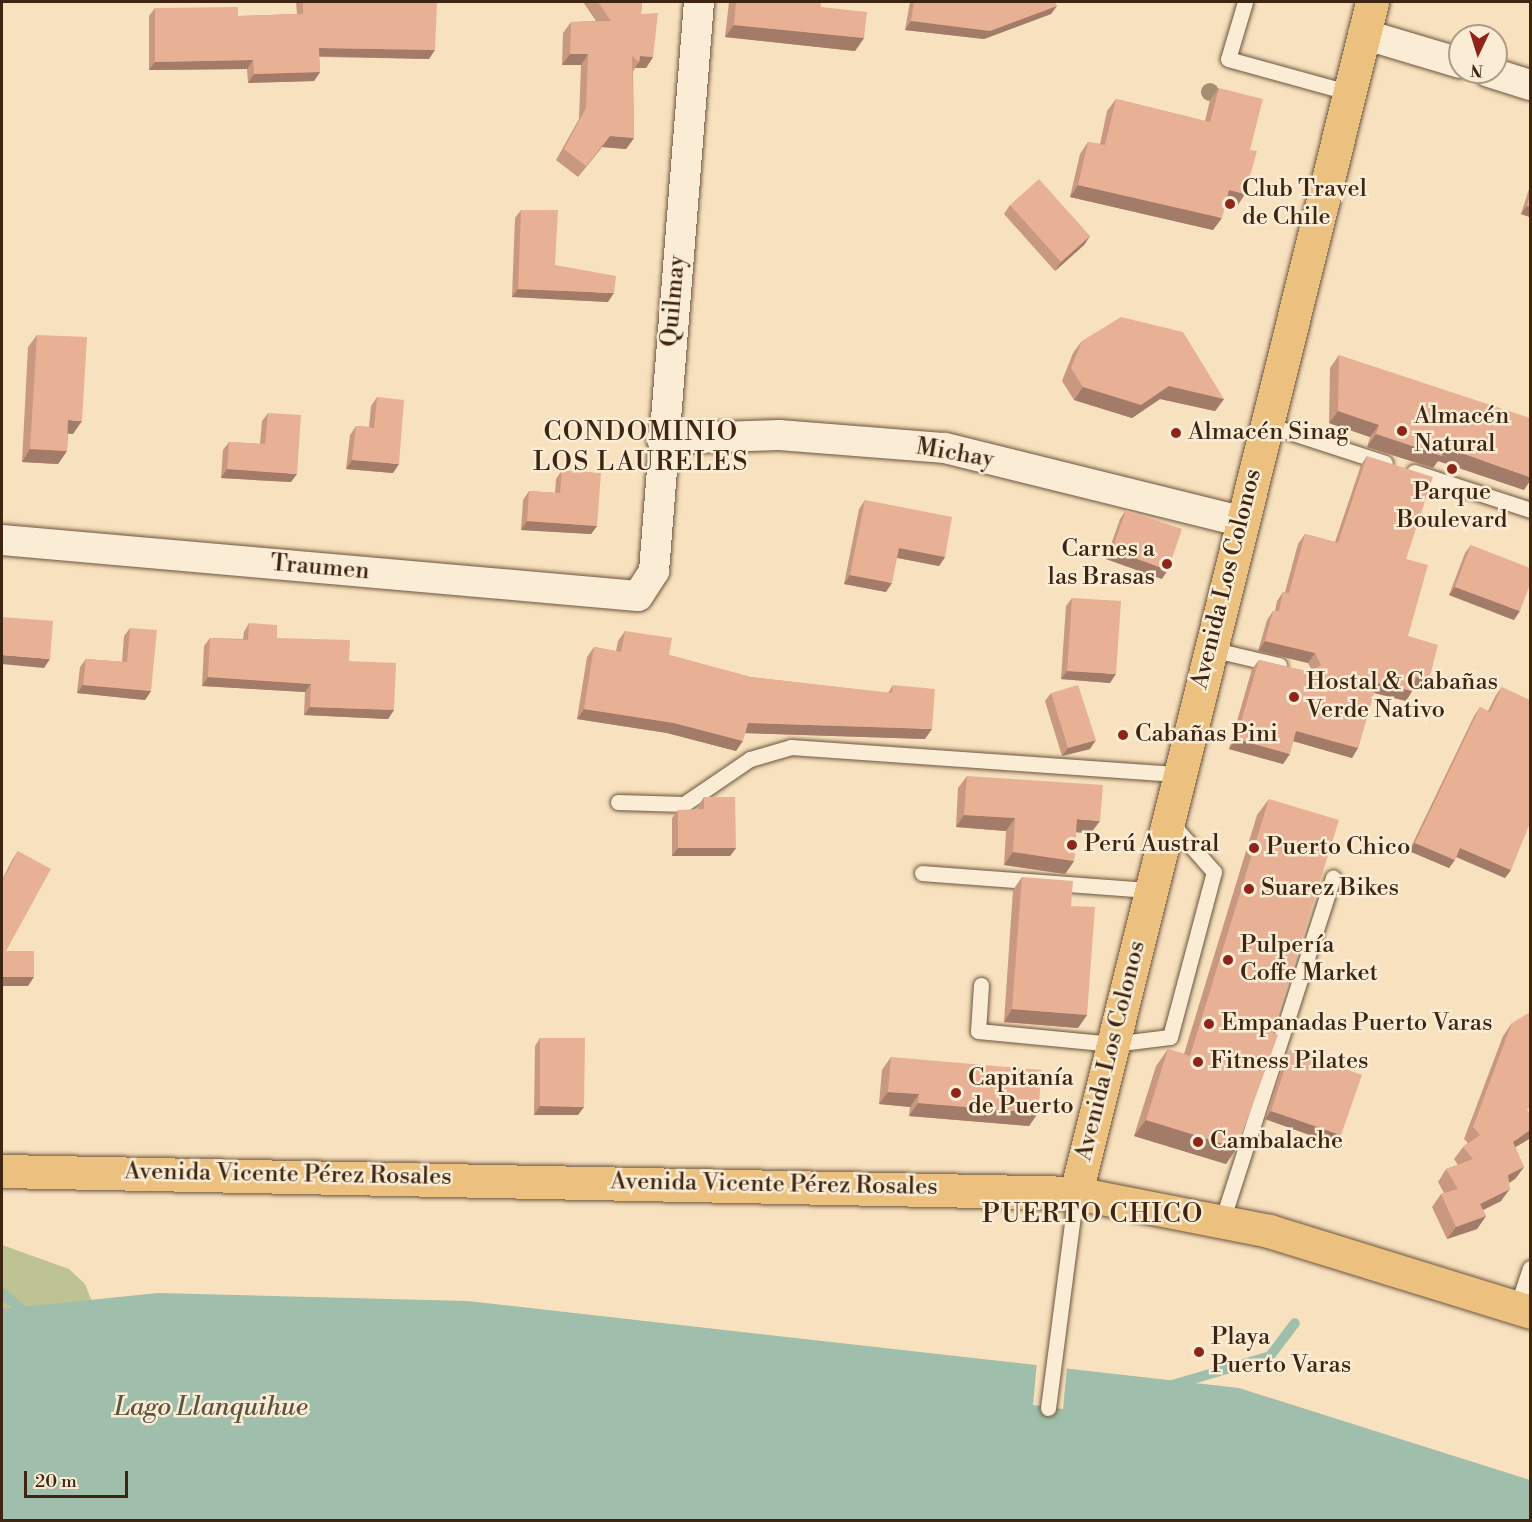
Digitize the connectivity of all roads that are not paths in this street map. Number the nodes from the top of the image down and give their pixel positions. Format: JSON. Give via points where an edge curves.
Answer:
{"nodes":[{"id":1,"x":699,"y":2,"type":"edge"},
{"id":2,"x":1245,"y":2,"type":"edge"},
{"id":3,"x":1372,"y":2,"type":"edge"},
{"id":4,"x":1364,"y":34,"type":"junction"},
{"id":5,"x":1448,"y":59,"type":"edge"},
{"id":6,"x":1508,"y":78,"type":"edge"},
{"id":7,"x":1530,"y":85,"type":"edge"},
{"id":8,"x":1348,"y":92,"type":"junction"},
{"id":9,"x":1265,"y":424,"type":"junction"},
{"id":10,"x":662,"y":439,"type":"junction"},
{"id":11,"x":1530,"y":510,"type":"edge"},
{"id":12,"x":1241,"y":521,"type":"junction"},
{"id":13,"x":2,"y":540,"type":"edge"},
{"id":14,"x":638,"y":596,"type":"joint"},
{"id":15,"x":1210,"y":650,"type":"junction"},
{"id":16,"x":1294,"y":669,"type":"edge"},
{"id":17,"x":1179,"y":774,"type":"junction"},
{"id":18,"x":618,"y":802,"type":"dead end"},
{"id":19,"x":1168,"y":819,"type":"junction"},
{"id":20,"x":922,"y":873,"type":"dead end"},
{"id":21,"x":1333,"y":878,"type":"edge"},
{"id":22,"x":1150,"y":890,"type":"junction"},
{"id":23,"x":981,"y":985,"type":"dead end"},
{"id":24,"x":1113,"y":1044,"type":"junction"},
{"id":25,"x":2,"y":1171,"type":"edge"},
{"id":26,"x":1076,"y":1193,"type":"junction"},
{"id":27,"x":1222,"y":1221,"type":"junction"},
{"id":28,"x":1530,"y":1268,"type":"edge"},
{"id":29,"x":1524,"y":1310,"type":"edge"},
{"id":30,"x":1048,"y":1408,"type":"dead end"}],
"edges":[{"from":1,"to":10,"type":"street","name":"Quilmay"},
{"from":2,"to":8,"type":"lane","via":[[1228,59]]},
{"from":3,"to":4,"type":"main road","name":"Avenida Los Colonos"},
{"from":4,"to":5,"type":"street"},
{"from":4,"to":8,"type":"main road","name":"Avenida Los Colonos"},
{"from":6,"to":7,"type":"street"},
{"from":8,"to":9,"type":"main road","name":"Avenida Los Colonos"},
{"from":9,"to":11,"type":"lane"},
{"from":9,"to":12,"type":"main road","name":"Avenida Los Colonos"},
{"from":10,"to":12,"type":"street","name":"Michay","via":[[779,435],[945,448]]},
{"from":10,"to":14,"type":"street","name":"Quilmay","via":[[654,571]]},
{"from":12,"to":15,"type":"main road","name":"Avenida Los Colonos"},
{"from":13,"to":14,"type":"street","name":"Traumen"},
{"from":15,"to":16,"type":"lane"},
{"from":15,"to":17,"type":"main road","name":"Avenida Los Colonos"},
{"from":17,"to":18,"type":"lane","via":[[791,747],[750,759],[684,804]]},
{"from":17,"to":19,"type":"main road","name":"Avenida Los Colonos"},
{"from":19,"to":22,"type":"main road","name":"Avenida Los Colonos"},
{"from":19,"to":24,"type":"lane","via":[[1214,872],[1170,1037]]},
{"from":20,"to":22,"type":"lane"},
{"from":21,"to":27,"type":"lane"},
{"from":22,"to":24,"type":"main road","name":"Avenida Los Colonos"},
{"from":23,"to":24,"type":"lane","via":[[978,1032]]},
{"from":24,"to":26,"type":"main road","name":"Avenida Los Colonos"},
{"from":25,"to":26,"type":"main road","name":"Avenida Vicente Pérez Rosales"},
{"from":26,"to":27,"type":"main road","name":"Avenida Vicente Pérez Rosales"},
{"from":26,"to":30,"type":"lane"},
{"from":27,"to":29,"type":"main road","name":"Avenida Vicente Pérez Rosales","via":[[1353,1254]]},
{"from":28,"to":29,"type":"lane"}]}
